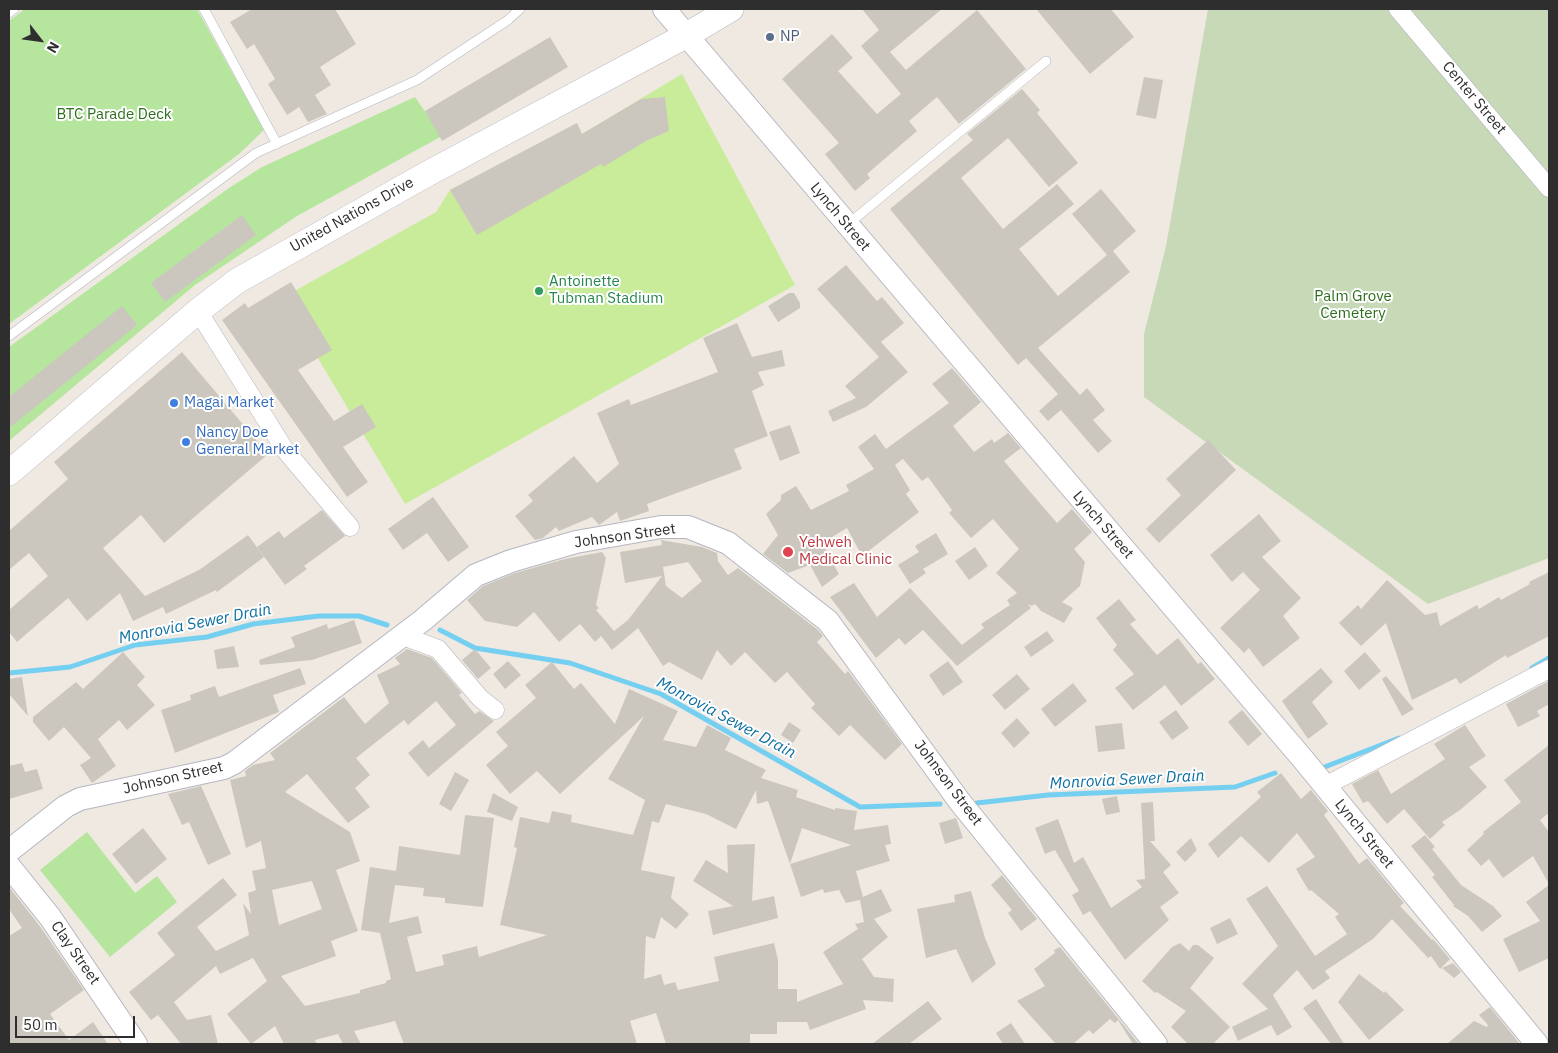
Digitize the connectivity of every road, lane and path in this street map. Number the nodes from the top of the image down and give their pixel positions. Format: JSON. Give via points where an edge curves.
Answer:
{"nodes":[{"id":1,"x":14,"y":9,"type":"edge"},
{"id":2,"x":204,"y":9,"type":"edge"},
{"id":3,"x":520,"y":9,"type":"edge"},
{"id":4,"x":664,"y":9,"type":"edge"},
{"id":5,"x":731,"y":9,"type":"edge"},
{"id":6,"x":1398,"y":9,"type":"edge"},
{"id":7,"x":9,"y":13,"type":"edge"},
{"id":8,"x":687,"y":35,"type":"junction"},
{"id":9,"x":1046,"y":61,"type":"dead end"},
{"id":10,"x":277,"y":144,"type":"junction"},
{"id":11,"x":1549,"y":188,"type":"edge"},
{"id":12,"x":847,"y":225,"type":"junction"},
{"id":13,"x":198,"y":311,"type":"junction"},
{"id":14,"x":9,"y":336,"type":"edge"},
{"id":15,"x":9,"y":474,"type":"edge"},
{"id":16,"x":350,"y":527,"type":"dead end"},
{"id":17,"x":403,"y":636,"type":"junction"},
{"id":18,"x":1549,"y":669,"type":"edge"},
{"id":19,"x":495,"y":710,"type":"dead end"},
{"id":20,"x":1325,"y":786,"type":"junction"},
{"id":21,"x":9,"y":851,"type":"edge"},
{"id":22,"x":9,"y":866,"type":"edge"},
{"id":23,"x":136,"y":1044,"type":"edge"},
{"id":24,"x":1156,"y":1044,"type":"edge"},
{"id":25,"x":1537,"y":1044,"type":"edge"}],
"edges":[{"from":1,"to":7,"type":"lane"},
{"from":2,"to":10,"type":"lane"},
{"from":3,"to":10,"type":"lane","via":[[417,80]]},
{"from":4,"to":8,"type":"street","name":"Lynch Street"},
{"from":5,"to":8,"type":"main road","name":"United Nations Drive"},
{"from":6,"to":11,"type":"street","name":"Center Street"},
{"from":8,"to":12,"type":"street","name":"Lynch Street"},
{"from":8,"to":13,"type":"main road","name":"United Nations Drive","via":[[237,280]]},
{"from":9,"to":12,"type":"lane"},
{"from":10,"to":14,"type":"lane","via":[[256,153]]},
{"from":12,"to":20,"type":"street","name":"Lynch Street"},
{"from":13,"to":15,"type":"main road","name":"United Nations Drive"},
{"from":13,"to":16,"type":"street","via":[[285,450]]},
{"from":17,"to":19,"type":"street","via":[[438,649],[480,698]]},
{"from":17,"to":21,"type":"street","name":"Johnson Street","via":[[234,764],[80,799],[66,806]]},
{"from":17,"to":24,"type":"street","name":"Johnson Street","via":[[476,575],[510,561],[576,542],[661,528],[688,527],[728,543],[828,620],[960,802]]},
{"from":18,"to":20,"type":"street"},
{"from":20,"to":25,"type":"street","name":"Lynch Street"},
{"from":22,"to":23,"type":"street","name":"Clay Street","via":[[50,917]]}]}
